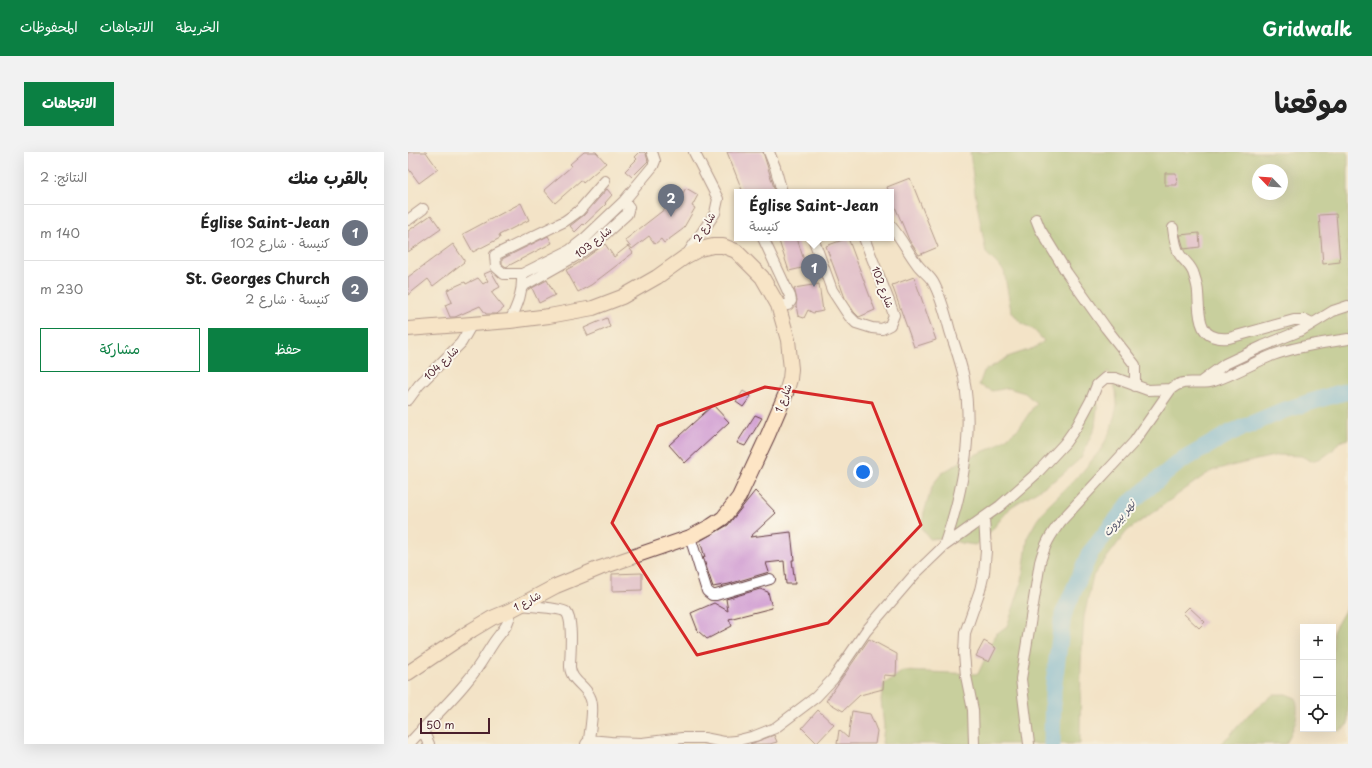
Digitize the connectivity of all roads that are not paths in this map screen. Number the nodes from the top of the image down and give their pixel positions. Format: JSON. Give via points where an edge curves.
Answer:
{"nodes":[{"id":1,"x":652,"y":152,"type":"edge"},
{"id":2,"x":694,"y":152,"type":"edge"},
{"id":3,"x":769,"y":152,"type":"edge"},
{"id":4,"x":605,"y":181,"type":"dead end"},
{"id":5,"x":781,"y":189,"type":"edge"},
{"id":6,"x":624,"y":201,"type":"junction"},
{"id":7,"x":422,"y":209,"type":"dead end"},
{"id":8,"x":1036,"y":218,"type":"dead end"},
{"id":9,"x":408,"y":220,"type":"edge"},
{"id":10,"x":1173,"y":228,"type":"dead end"},
{"id":11,"x":894,"y":230,"type":"edge"},
{"id":12,"x":764,"y":241,"type":"edge"},
{"id":13,"x":814,"y":241,"type":"edge"},
{"id":14,"x":865,"y":241,"type":"edge"},
{"id":15,"x":685,"y":257,"type":"junction"},
{"id":16,"x":522,"y":274,"type":"junction"},
{"id":17,"x":523,"y":286,"type":"junction"},
{"id":18,"x":778,"y":305,"type":"junction"},
{"id":19,"x":1348,"y":306,"type":"edge"},
{"id":20,"x":510,"y":321,"type":"junction"},
{"id":21,"x":1312,"y":323,"type":"junction"},
{"id":22,"x":472,"y":324,"type":"junction"},
{"id":23,"x":408,"y":329,"type":"edge"},
{"id":24,"x":1348,"y":339,"type":"edge"},
{"id":25,"x":1200,"y":382,"type":"junction"},
{"id":26,"x":1135,"y":386,"type":"junction"},
{"id":27,"x":1171,"y":389,"type":"junction"},
{"id":28,"x":408,"y":400,"type":"edge"},
{"id":29,"x":984,"y":518,"type":"junction"},
{"id":30,"x":690,"y":537,"type":"junction"},
{"id":31,"x":944,"y":546,"type":"junction"},
{"id":32,"x":770,"y":579,"type":"dead end"},
{"id":33,"x":516,"y":607,"type":"junction"},
{"id":34,"x":408,"y":673,"type":"edge"},
{"id":35,"x":422,"y":728,"type":"junction"},
{"id":36,"x":587,"y":742,"type":"edge"},
{"id":37,"x":725,"y":743,"type":"edge"},
{"id":38,"x":409,"y":744,"type":"edge"},
{"id":39,"x":430,"y":744,"type":"edge"},
{"id":40,"x":974,"y":744,"type":"edge"},
{"id":41,"x":1029,"y":744,"type":"edge"}],
"edges":[{"from":1,"to":6,"type":"street","via":[[655,161],[653,166]]},
{"from":2,"to":15,"type":"street","name":"شارع 2","via":[[718,199],[715,214]]},
{"from":3,"to":5,"type":"street"},
{"from":4,"to":16,"type":"street","via":[[579,211],[565,221],[495,255],[496,267],[504,274]]},
{"from":6,"to":16,"type":"street","via":[[570,250]]},
{"from":6,"to":17,"type":"street","name":"شارع 103","via":[[629,207],[627,214],[594,244]]},
{"from":7,"to":9,"type":"street"},
{"from":8,"to":26,"type":"street","via":[[1040,229],[1067,272],[1135,365]]},
{"from":10,"to":21,"type":"street","via":[[1180,254],[1194,272],[1199,315],[1202,327],[1207,333],[1225,338],[1294,320]]},
{"from":11,"to":31,"type":"street","via":[[918,266],[934,284],[964,379],[968,431],[961,490]]},
{"from":12,"to":18,"type":"street","via":[[791,300],[788,305]]},
{"from":13,"to":14,"type":"street","name":"شارع 102","via":[[832,290],[849,316],[862,326],[882,328],[890,326],[894,315]]},
{"from":15,"to":18,"type":"street","name":"شارع 1","via":[[713,246],[723,246],[736,251],[762,277]]},
{"from":15,"to":20,"type":"street","name":"شارع 1","via":[[657,277],[606,304]]},
{"from":16,"to":17,"type":"street"},
{"from":17,"to":20,"type":"street"},
{"from":18,"to":30,"type":"street","name":"شارع 1","via":[[790,355],[790,379],[786,392],[739,498],[723,518]]},
{"from":19,"to":21,"type":"street"},
{"from":20,"to":22,"type":"street","name":"شارع 1"},
{"from":21,"to":25,"type":"street","via":[[1302,330],[1225,364]]},
{"from":22,"to":23,"type":"street","name":"شارع 1"},
{"from":22,"to":28,"type":"street","name":"شارع 104","via":[[461,343],[419,385]]},
{"from":24,"to":25,"type":"street","via":[[1274,354],[1233,374]]},
{"from":25,"to":27,"type":"street","via":[[1181,383]]},
{"from":26,"to":27,"type":"street","via":[[1148,390]]},
{"from":26,"to":29,"type":"street","via":[[1115,378],[1105,378],[1097,385],[1077,426],[1065,443],[1037,473]]},
{"from":27,"to":41,"type":"street","via":[[1134,442],[1061,521],[1044,547],[1021,679]]},
{"from":29,"to":31,"type":"street"},
{"from":29,"to":40,"type":"street","via":[[984,573],[965,633],[964,653],[973,710]]},
{"from":30,"to":32,"type":"street","via":[[709,593],[716,595]]},
{"from":30,"to":33,"type":"street","name":"شارع 1","via":[[575,578]]},
{"from":31,"to":37,"type":"street","via":[[915,574],[866,631],[833,679],[816,697],[775,728]]},
{"from":33,"to":34,"type":"street","name":"شارع 1","via":[[472,630]]},
{"from":33,"to":35,"type":"street","via":[[510,621],[469,680]]},
{"from":33,"to":36,"type":"street","via":[[559,609],[566,612],[570,629],[570,669],[590,697],[592,704]]},
{"from":35,"to":38,"type":"street"},
{"from":35,"to":39,"type":"street"},
{"from":36,"to":37,"type":"street","via":[[642,743],[704,738]]}]}
